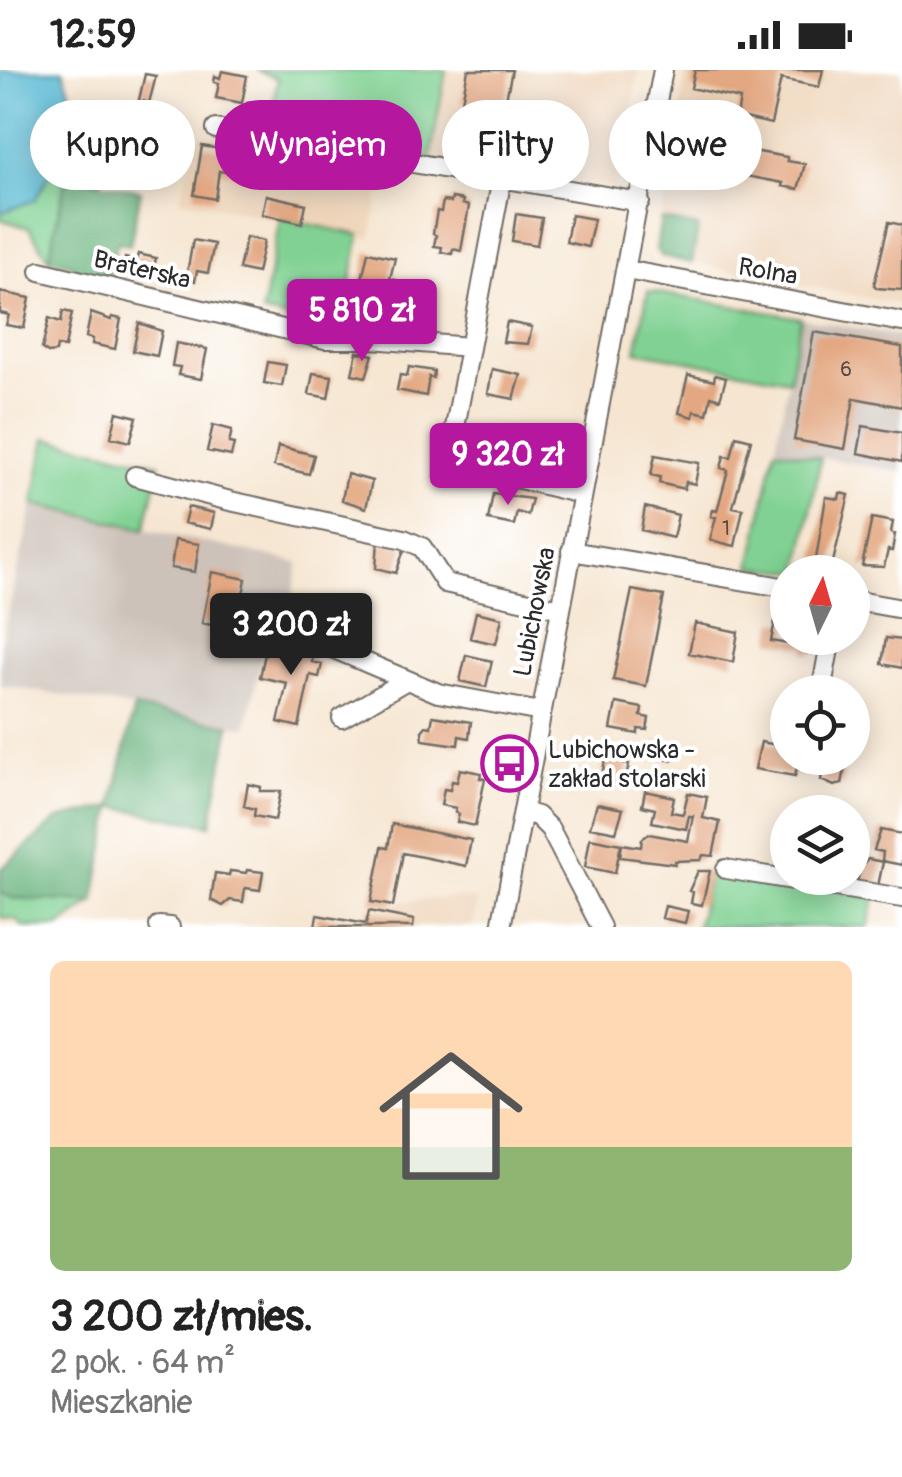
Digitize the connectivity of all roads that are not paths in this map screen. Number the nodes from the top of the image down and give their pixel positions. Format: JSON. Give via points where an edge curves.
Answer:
{"nodes":[{"id":1,"x":663,"y":70,"type":"edge"},
{"id":2,"x":500,"y":190,"type":"edge"},
{"id":3,"x":571,"y":190,"type":"edge"},
{"id":4,"x":640,"y":202,"type":"junction"},
{"id":5,"x":626,"y":270,"type":"junction"},
{"id":6,"x":40,"y":271,"type":"dead end"},
{"id":7,"x":902,"y":322,"type":"edge"},
{"id":8,"x":469,"y":347,"type":"junction"},
{"id":9,"x":136,"y":476,"type":"dead end"},
{"id":10,"x":582,"y":494,"type":"junction"},
{"id":11,"x":572,"y":551,"type":"junction"},
{"id":12,"x":770,"y":585,"type":"edge"},
{"id":13,"x":870,"y":603,"type":"edge"},
{"id":14,"x":902,"y":609,"type":"edge"},
{"id":15,"x":560,"y":610,"type":"junction"},
{"id":16,"x":287,"y":633,"type":"dead end"},
{"id":17,"x":406,"y":681,"type":"junction"},
{"id":18,"x":541,"y":712,"type":"junction"},
{"id":19,"x":342,"y":718,"type":"dead end"},
{"id":20,"x":523,"y":812,"type":"junction"},
{"id":21,"x":726,"y":869,"type":"dead end"},
{"id":22,"x":902,"y":898,"type":"edge"},
{"id":23,"x":158,"y":926,"type":"edge"},
{"id":24,"x":170,"y":927,"type":"edge"},
{"id":25,"x":501,"y":927,"type":"edge"},
{"id":26,"x":601,"y":927,"type":"edge"}],
"edges":[{"from":1,"to":4,"type":"street","name":"Lubichowska"},
{"from":2,"to":8,"type":"street"},
{"from":3,"to":4,"type":"street"},
{"from":4,"to":5,"type":"street","name":"Lubichowska"},
{"from":5,"to":7,"type":"street","name":"Rolna"},
{"from":5,"to":10,"type":"street","name":"Lubichowska"},
{"from":6,"to":8,"type":"street","name":"Braterska","via":[[325,339]]},
{"from":8,"to":10,"type":"street","via":[[455,455],[467,466]]},
{"from":9,"to":15,"type":"street","via":[[404,538],[422,547],[445,583]]},
{"from":10,"to":11,"type":"street","name":"Lubichowska"},
{"from":11,"to":12,"type":"street"},
{"from":11,"to":15,"type":"street","name":"Lubichowska"},
{"from":13,"to":14,"type":"street"},
{"from":15,"to":18,"type":"street","name":"Lubichowska"},
{"from":16,"to":17,"type":"street"},
{"from":17,"to":18,"type":"street"},
{"from":17,"to":19,"type":"street"},
{"from":18,"to":20,"type":"street","name":"Lubichowska"},
{"from":20,"to":25,"type":"street","name":"Lubichowska"},
{"from":20,"to":26,"type":"street","via":[[550,829]]},
{"from":21,"to":22,"type":"street"},
{"from":23,"to":24,"type":"street"}]}
